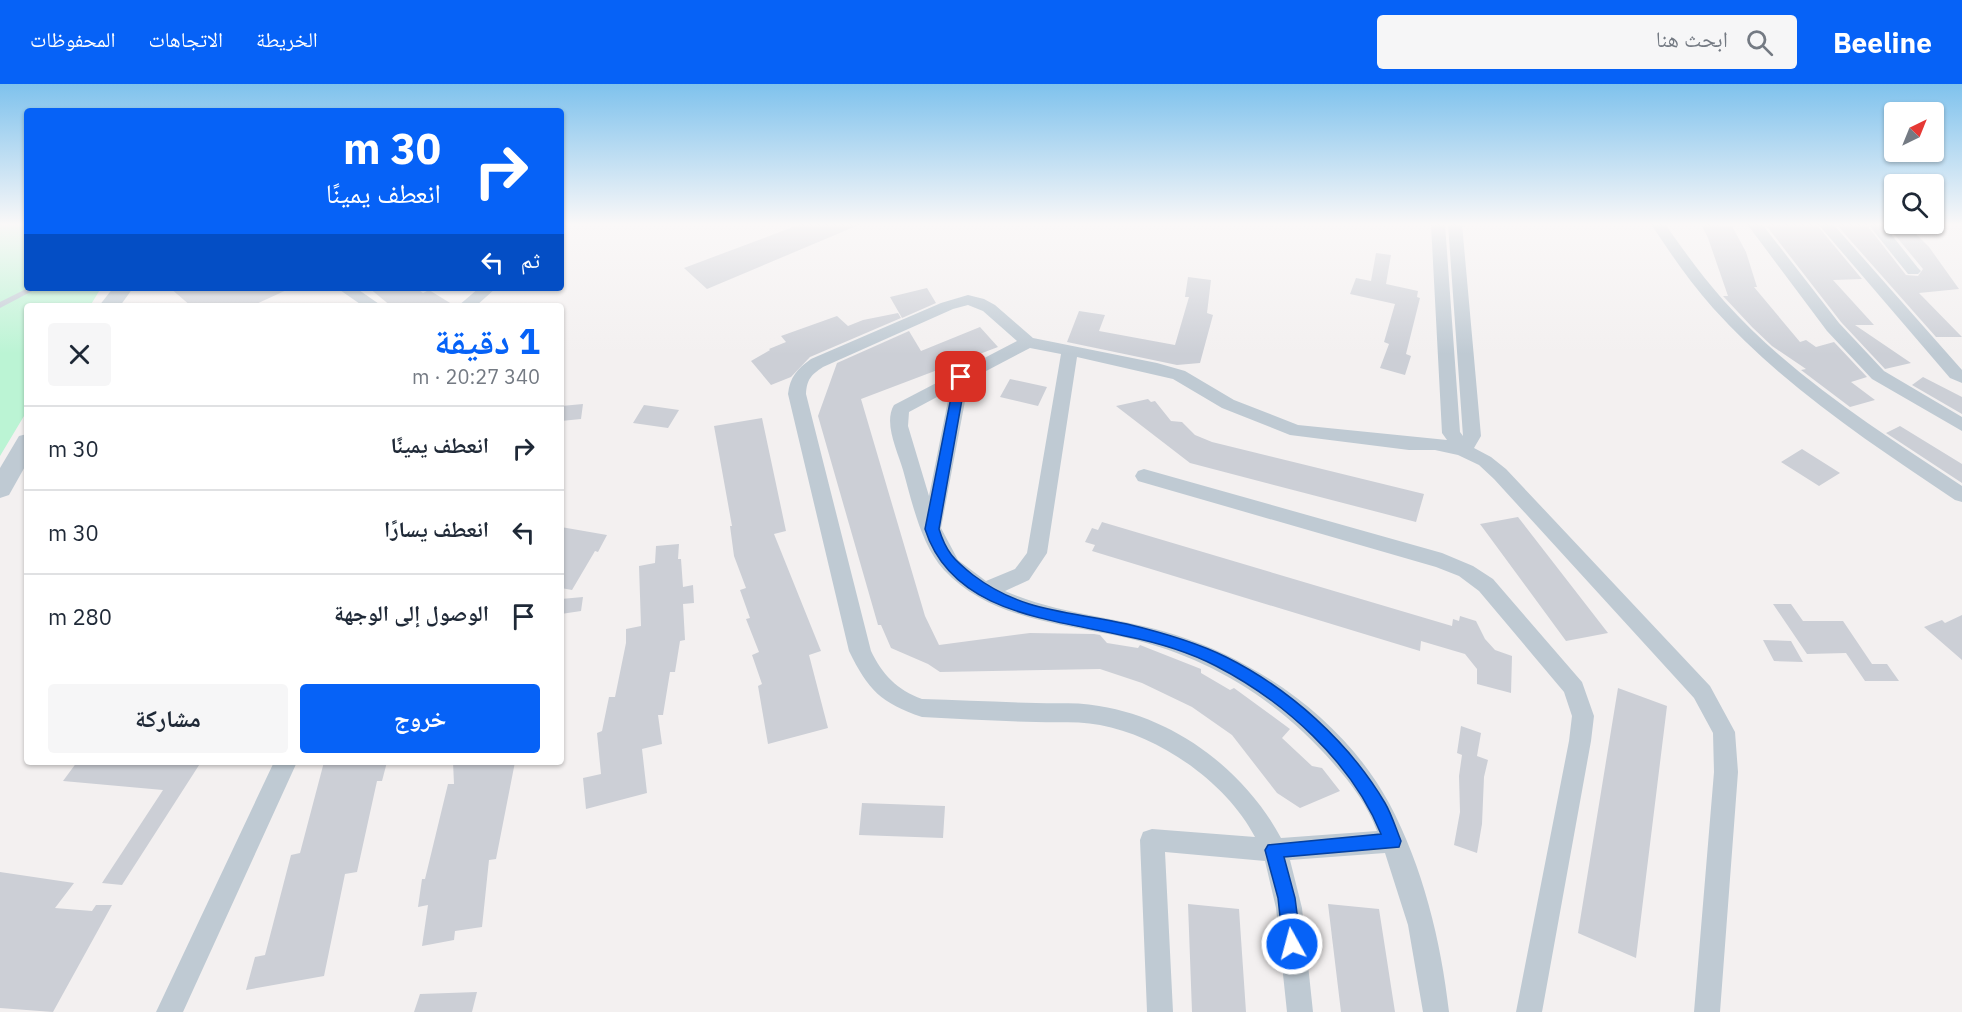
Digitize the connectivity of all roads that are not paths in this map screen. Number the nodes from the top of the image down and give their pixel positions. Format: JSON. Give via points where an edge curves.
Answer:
{"nodes":[{"id":1,"x":1441,"y":267,"type":"edge"},
{"id":2,"x":1458,"y":267,"type":"edge"},
{"id":3,"x":1687,"y":267,"type":"edge"},
{"id":4,"x":1787,"y":267,"type":"edge"},
{"id":5,"x":1863,"y":267,"type":"edge"},
{"id":6,"x":1910,"y":267,"type":"edge"},
{"id":7,"x":1913,"y":271,"type":"dead end"},
{"id":8,"x":28,"y":291,"type":"edge"},
{"id":9,"x":350,"y":291,"type":"edge"},
{"id":10,"x":484,"y":291,"type":"edge"},
{"id":11,"x":369,"y":303,"type":"edge"},
{"id":12,"x":470,"y":303,"type":"edge"},
{"id":13,"x":0,"y":305,"type":"edge"},
{"id":14,"x":1028,"y":342,"type":"junction"},
{"id":15,"x":1070,"y":352,"type":"junction"},
{"id":16,"x":961,"y":377,"type":"junction"},
{"id":17,"x":1962,"y":378,"type":"edge"},
{"id":18,"x":1962,"y":425,"type":"edge"},
{"id":19,"x":24,"y":447,"type":"edge"},
{"id":20,"x":1463,"y":450,"type":"junction"},
{"id":21,"x":1144,"y":476,"type":"dead end"},
{"id":22,"x":0,"y":489,"type":"edge"},
{"id":23,"x":1962,"y":495,"type":"edge"},
{"id":24,"x":932,"y":529,"type":"junction"},
{"id":25,"x":983,"y":590,"type":"junction"},
{"id":26,"x":285,"y":765,"type":"edge"},
{"id":27,"x":1393,"y":841,"type":"junction"},
{"id":28,"x":1274,"y":850,"type":"junction"},
{"id":29,"x":169,"y":1012,"type":"edge"},
{"id":30,"x":1160,"y":1012,"type":"edge"},
{"id":31,"x":1300,"y":1012,"type":"edge"},
{"id":32,"x":1436,"y":1012,"type":"edge"},
{"id":33,"x":1529,"y":1012,"type":"edge"},
{"id":34,"x":1707,"y":1012,"type":"edge"}],
"edges":[{"from":1,"to":20,"type":"street","via":[[1451,433]]},
{"from":2,"to":20,"type":"street","via":[[1472,436]]},
{"from":3,"to":23,"type":"street","via":[[1778,363],[1871,435]]},
{"from":4,"to":18,"type":"street","via":[[1833,327],[1878,375]]},
{"from":5,"to":17,"type":"street"},
{"from":6,"to":7,"type":"street"},
{"from":8,"to":13,"type":"lane"},
{"from":9,"to":11,"type":"street"},
{"from":10,"to":12,"type":"street"},
{"from":14,"to":15,"type":"street"},
{"from":14,"to":16,"type":"street"},
{"from":14,"to":28,"type":"street","via":[[990,308],[978,302],[957,302],[829,356],[804,372],[798,382],[797,394],[860,651],[869,670],[882,688],[901,702],[921,708],[1102,715],[1144,729],[1217,773],[1249,806]]},
{"from":15,"to":20,"type":"street","via":[[1168,371],[1228,404],[1296,431]]},
{"from":15,"to":25,"type":"street","via":[[1037,553],[1029,569],[1017,580]]},
{"from":16,"to":24,"type":"street"},
{"from":16,"to":24,"type":"street","via":[[900,409],[898,417]]},
{"from":19,"to":22,"type":"street"},
{"from":20,"to":34,"type":"street","via":[[1500,474],[1694,683],[1724,732],[1726,772]]},
{"from":21,"to":33,"type":"street","via":[[1466,571],[1486,585],[1574,687],[1583,716],[1580,741]]},
{"from":24,"to":25,"type":"street","via":[[938,549],[950,564]]},
{"from":25,"to":27,"type":"street","via":[[1034,612],[1127,630],[1177,645],[1220,661],[1263,687],[1304,717],[1340,754],[1379,809]]},
{"from":26,"to":29,"type":"street"},
{"from":27,"to":28,"type":"street"},
{"from":27,"to":32,"type":"street","via":[[1411,885],[1432,972]]},
{"from":28,"to":30,"type":"street","via":[[1152,840]]},
{"from":28,"to":31,"type":"street","via":[[1287,898]]}]}
